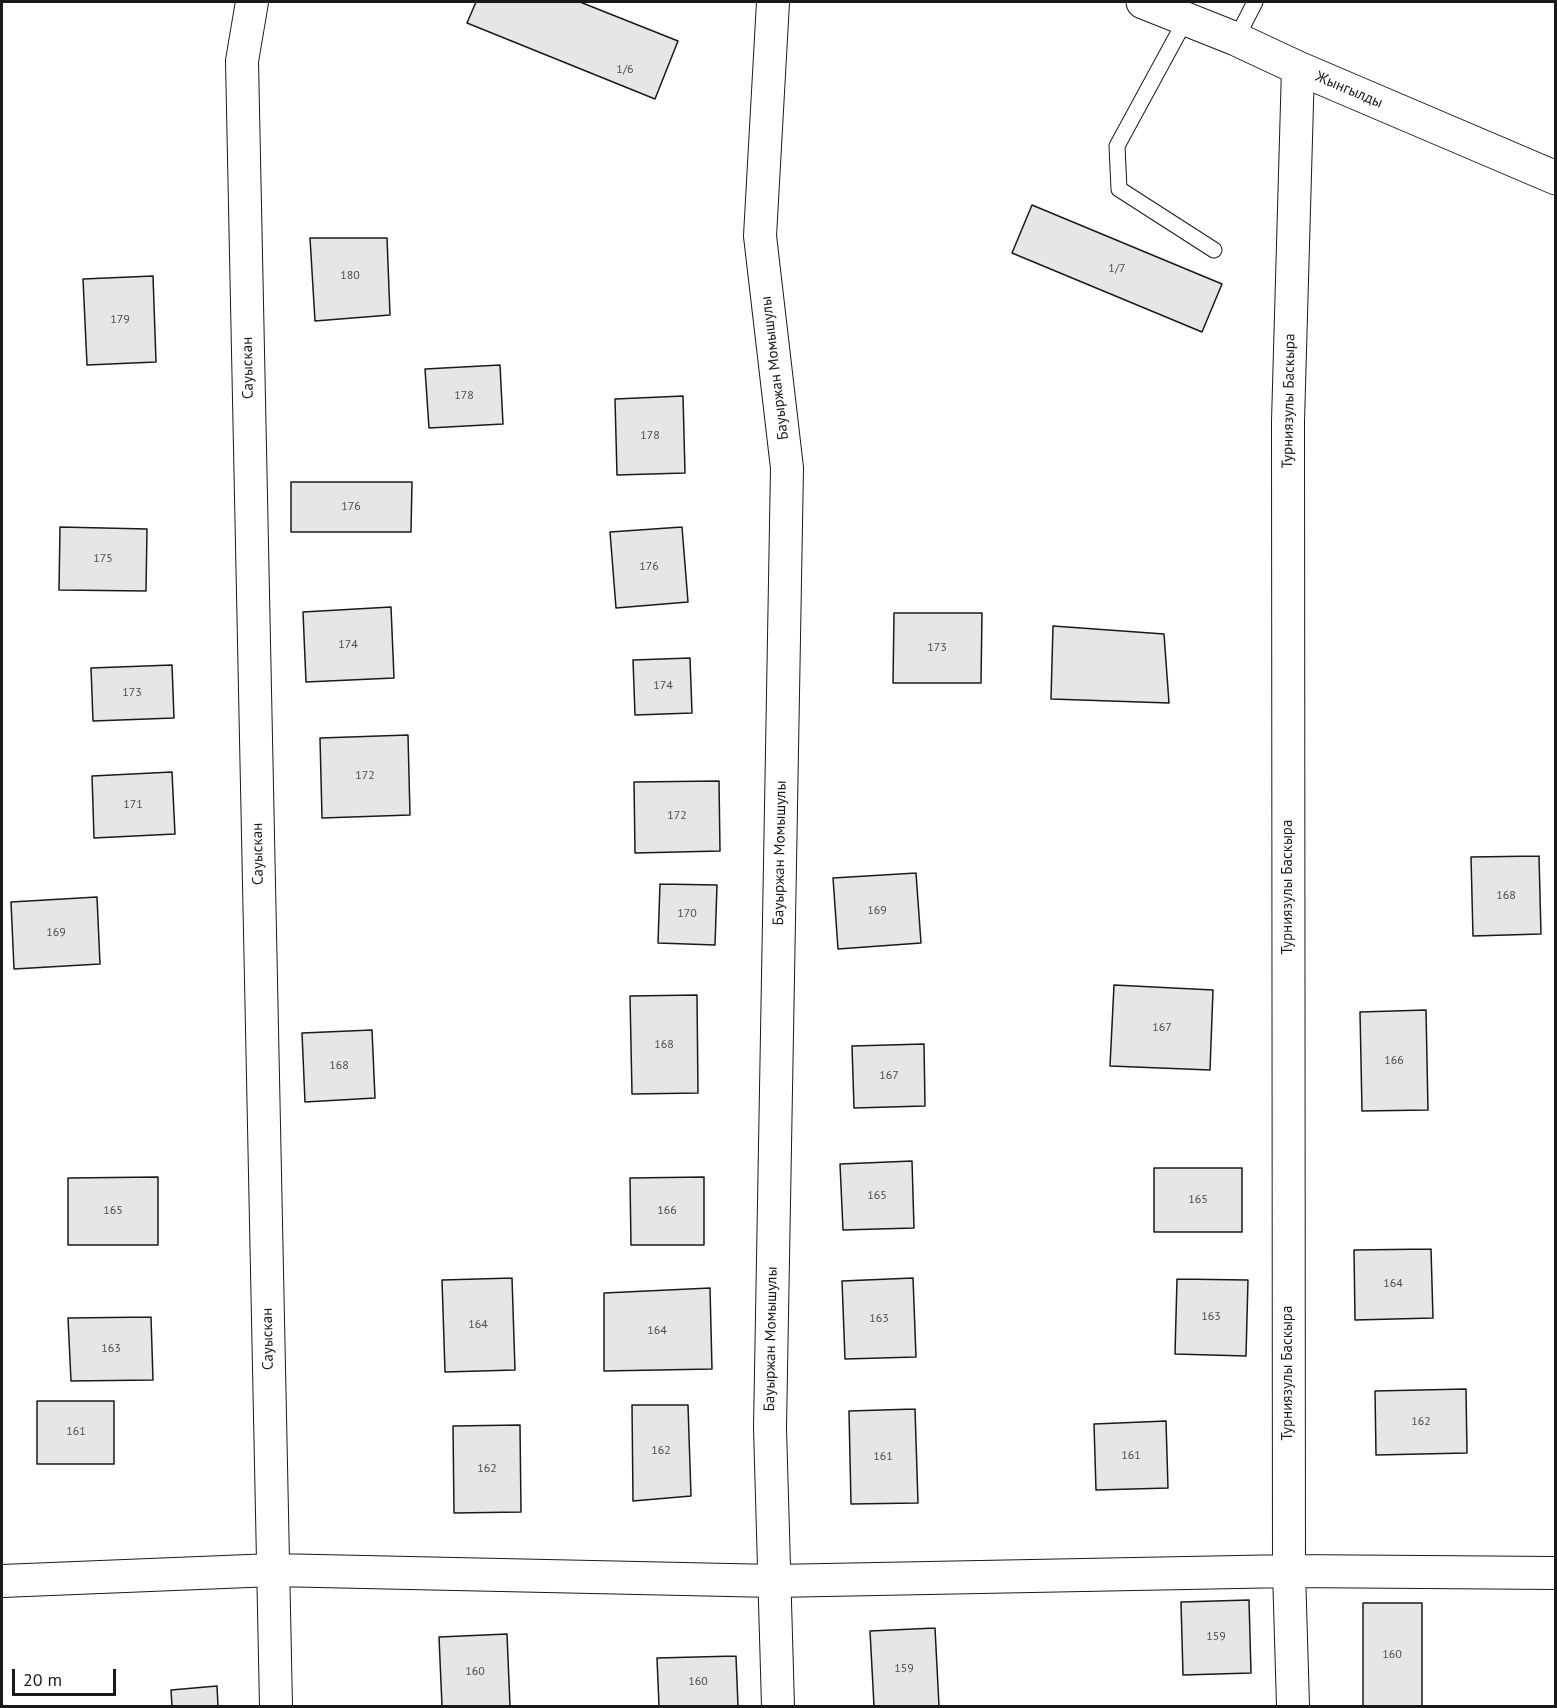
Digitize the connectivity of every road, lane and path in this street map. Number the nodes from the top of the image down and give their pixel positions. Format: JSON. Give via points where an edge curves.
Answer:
{"nodes":[{"id":1,"x":252,"y":2,"type":"edge"},
{"id":2,"x":773,"y":2,"type":"edge"},
{"id":3,"x":1143,"y":2,"type":"edge"},
{"id":4,"x":1255,"y":2,"type":"edge"},
{"id":5,"x":1186,"y":19,"type":"junction"},
{"id":6,"x":1236,"y":39,"type":"junction"},
{"id":7,"x":1298,"y":68,"type":"junction"},
{"id":8,"x":1556,"y":178,"type":"edge"},
{"id":9,"x":1214,"y":250,"type":"dead end"},
{"id":10,"x":273,"y":1570,"type":"junction"},
{"id":11,"x":1289,"y":1571,"type":"junction"},
{"id":12,"x":1556,"y":1573,"type":"edge"},
{"id":13,"x":2,"y":1581,"type":"edge"},
{"id":14,"x":774,"y":1581,"type":"junction"},
{"id":15,"x":276,"y":1707,"type":"edge"},
{"id":16,"x":778,"y":1707,"type":"edge"},
{"id":17,"x":1293,"y":1707,"type":"edge"}],
"edges":[{"from":1,"to":10,"type":"street","name":"Сауыскан","via":[[242,61]]},
{"from":2,"to":14,"type":"street","name":"Бауыржан Момышулы","via":[[760,236],[788,468],[770,1428]]},
{"from":3,"to":5,"type":"street","name":"Жынгылды"},
{"from":4,"to":6,"type":"lane"},
{"from":5,"to":6,"type":"street","name":"Жынгылды"},
{"from":5,"to":9,"type":"lane","via":[[1117,146],[1119,189]]},
{"from":6,"to":7,"type":"street","name":"Жынгылды"},
{"from":7,"to":8,"type":"street","name":"Жынгылды"},
{"from":7,"to":11,"type":"street","name":"Турниязулы Баскыра","via":[[1288,421]]},
{"from":10,"to":13,"type":"street"},
{"from":10,"to":14,"type":"street"},
{"from":10,"to":15,"type":"street","name":"Сауыскан"},
{"from":11,"to":12,"type":"street"},
{"from":11,"to":14,"type":"street"},
{"from":11,"to":17,"type":"street","name":"Турниязулы Баскыра"},
{"from":14,"to":16,"type":"street","name":"Бауыржан Момышулы"}]}
